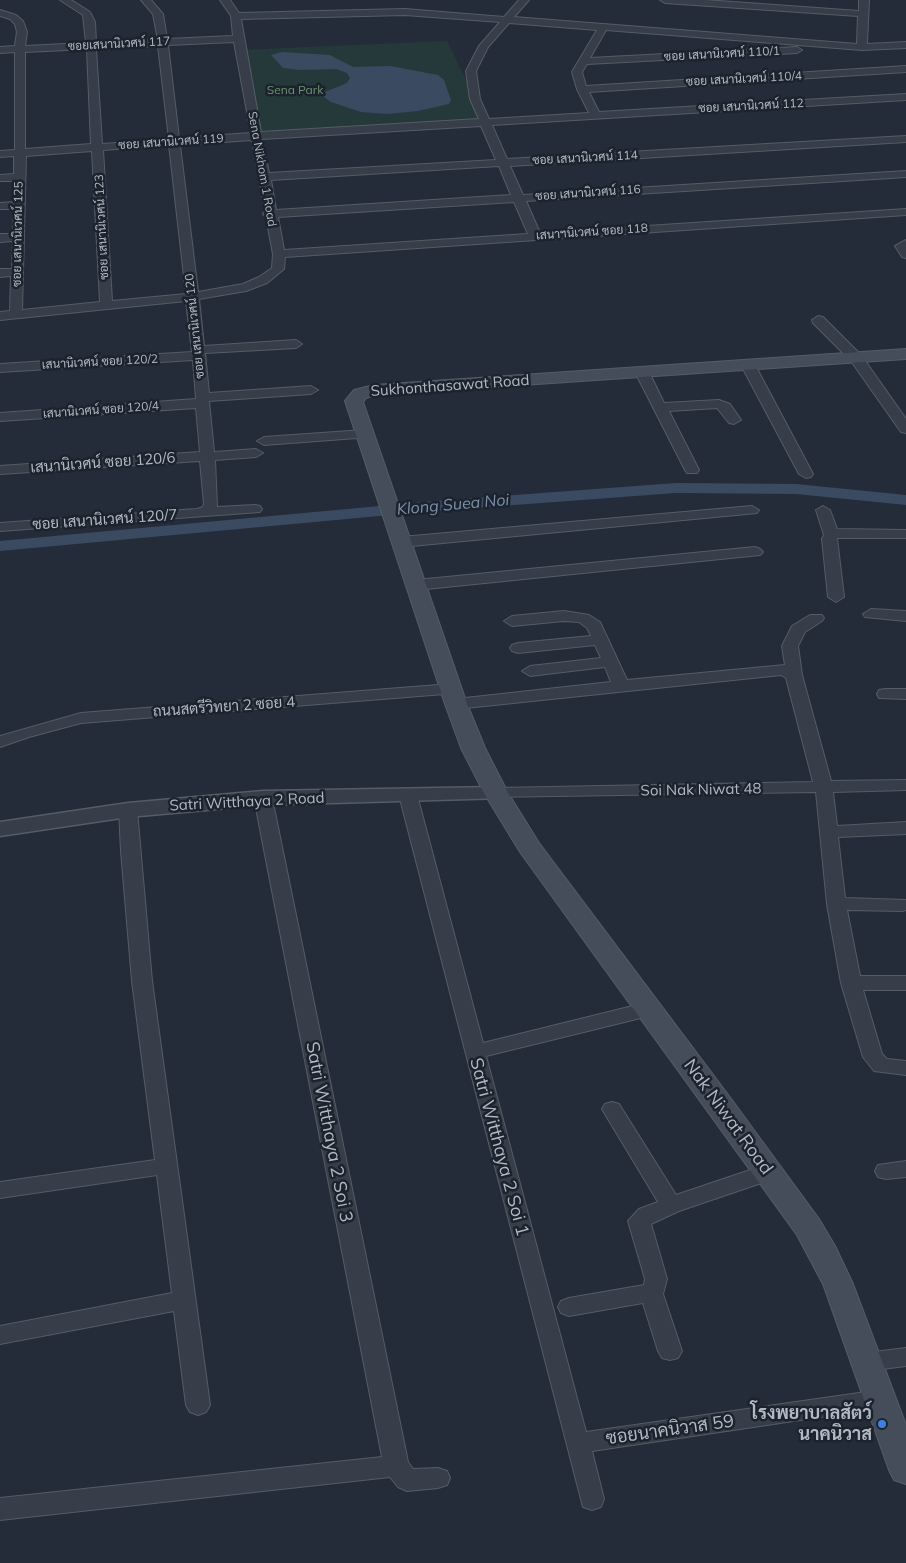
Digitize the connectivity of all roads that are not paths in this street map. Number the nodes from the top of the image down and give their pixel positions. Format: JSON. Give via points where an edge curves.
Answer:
{"nodes":[{"id":1,"x":65,"y":0,"type":"edge"},
{"id":2,"x":146,"y":0,"type":"edge"},
{"id":3,"x":225,"y":0,"type":"edge"},
{"id":4,"x":524,"y":0,"type":"edge"},
{"id":5,"x":665,"y":0,"type":"edge"},
{"id":6,"x":864,"y":0,"type":"edge"},
{"id":7,"x":1,"y":13,"type":"edge"},
{"id":8,"x":864,"y":14,"type":"junction"},
{"id":9,"x":236,"y":16,"type":"junction"},
{"id":10,"x":509,"y":19,"type":"junction"},
{"id":11,"x":604,"y":26,"type":"junction"},
{"id":12,"x":238,"y":39,"type":"junction"},
{"id":13,"x":163,"y":42,"type":"junction"},
{"id":14,"x":906,"y":45,"type":"edge"},
{"id":15,"x":91,"y":46,"type":"junction"},
{"id":16,"x":862,"y":47,"type":"junction"},
{"id":17,"x":20,"y":49,"type":"junction"},
{"id":18,"x":0,"y":50,"type":"edge"},
{"id":19,"x":583,"y":61,"type":"junction"},
{"id":20,"x":906,"y":69,"type":"edge"},
{"id":21,"x":884,"y":70,"type":"junction"},
{"id":22,"x":582,"y":89,"type":"junction"},
{"id":23,"x":906,"y":97,"type":"edge"},
{"id":24,"x":595,"y":115,"type":"junction"},
{"id":25,"x":486,"y":121,"type":"junction"},
{"id":26,"x":342,"y":131,"type":"joint"},
{"id":27,"x":256,"y":136,"type":"junction"},
{"id":28,"x":906,"y":138,"type":"edge"},
{"id":29,"x":174,"y":141,"type":"junction"},
{"id":30,"x":98,"y":147,"type":"junction"},
{"id":31,"x":20,"y":153,"type":"junction"},
{"id":32,"x":0,"y":154,"type":"edge"},
{"id":33,"x":503,"y":162,"type":"junction"},
{"id":34,"x":906,"y":174,"type":"edge"},
{"id":35,"x":264,"y":176,"type":"junction"},
{"id":36,"x":20,"y":177,"type":"junction"},
{"id":37,"x":0,"y":178,"type":"edge"},
{"id":38,"x":518,"y":198,"type":"junction"},
{"id":39,"x":20,"y":205,"type":"junction"},
{"id":40,"x":0,"y":206,"type":"edge"},
{"id":41,"x":906,"y":212,"type":"edge"},
{"id":42,"x":269,"y":214,"type":"junction"},
{"id":43,"x":535,"y":236,"type":"junction"},
{"id":44,"x":20,"y":237,"type":"junction"},
{"id":45,"x":0,"y":238,"type":"edge"},
{"id":46,"x":906,"y":244,"type":"edge"},
{"id":47,"x":279,"y":254,"type":"junction"},
{"id":48,"x":906,"y":254,"type":"edge"},
{"id":49,"x":17,"y":272,"type":"junction"},
{"id":50,"x":0,"y":273,"type":"edge"},
{"id":51,"x":192,"y":295,"type":"junction"},
{"id":52,"x":105,"y":304,"type":"junction"},
{"id":53,"x":0,"y":310,"type":"edge"},
{"id":54,"x":16,"y":312,"type":"junction"},
{"id":55,"x":0,"y":316,"type":"edge"},
{"id":56,"x":818,"y":320,"type":"dead end"},
{"id":57,"x":296,"y":344,"type":"dead end"},
{"id":58,"x":199,"y":353,"type":"junction"},
{"id":59,"x":906,"y":354,"type":"edge"},
{"id":60,"x":856,"y":358,"type":"junction"},
{"id":61,"x":748,"y":365,"type":"junction"},
{"id":62,"x":0,"y":368,"type":"edge"},
{"id":63,"x":642,"y":372,"type":"junction"},
{"id":64,"x":311,"y":390,"type":"dead end"},
{"id":65,"x":203,"y":400,"type":"junction"},
{"id":66,"x":661,"y":407,"type":"junction"},
{"id":67,"x":0,"y":417,"type":"edge"},
{"id":68,"x":734,"y":420,"type":"dead end"},
{"id":69,"x":906,"y":429,"type":"edge"},
{"id":70,"x":365,"y":434,"type":"junction"},
{"id":71,"x":207,"y":456,"type":"junction"},
{"id":72,"x":0,"y":470,"type":"edge"},
{"id":73,"x":692,"y":470,"type":"dead end"},
{"id":74,"x":806,"y":474,"type":"dead end"},
{"id":75,"x":255,"y":509,"type":"dead end"},
{"id":76,"x":752,"y":510,"type":"dead end"},
{"id":77,"x":823,"y":510,"type":"dead end"},
{"id":78,"x":203,"y":512,"type":"junction"},
{"id":79,"x":0,"y":527,"type":"edge"},
{"id":80,"x":906,"y":534,"type":"edge"},
{"id":81,"x":832,"y":535,"type":"junction"},
{"id":82,"x":401,"y":542,"type":"junction"},
{"id":83,"x":755,"y":552,"type":"dead end"},
{"id":84,"x":416,"y":585,"type":"junction"},
{"id":85,"x":836,"y":597,"type":"dead end"},
{"id":86,"x":871,"y":614,"type":"dead end"},
{"id":87,"x":906,"y":616,"type":"edge"},
{"id":88,"x":816,"y":618,"type":"dead end"},
{"id":89,"x":512,"y":621,"type":"dead end"},
{"id":90,"x":600,"y":640,"type":"junction"},
{"id":91,"x":518,"y":648,"type":"dead end"},
{"id":92,"x":610,"y":662,"type":"junction"},
{"id":93,"x":530,"y":671,"type":"dead end"},
{"id":94,"x":794,"y":675,"type":"junction"},
{"id":95,"x":621,"y":686,"type":"junction"},
{"id":96,"x":885,"y":694,"type":"dead end"},
{"id":97,"x":906,"y":694,"type":"edge"},
{"id":98,"x":453,"y":696,"type":"junction"},
{"id":99,"x":0,"y":742,"type":"edge"},
{"id":100,"x":906,"y":786,"type":"edge"},
{"id":101,"x":824,"y":788,"type":"junction"},
{"id":102,"x":496,"y":793,"type":"junction"},
{"id":103,"x":408,"y":795,"type":"junction"},
{"id":104,"x":263,"y":798,"type":"junction"},
{"id":105,"x":128,"y":810,"type":"junction"},
{"id":106,"x":906,"y":828,"type":"edge"},
{"id":107,"x":0,"y":829,"type":"edge"},
{"id":108,"x":828,"y":832,"type":"junction"},
{"id":109,"x":836,"y":904,"type":"junction"},
{"id":110,"x":903,"y":905,"type":"dead end"},
{"id":111,"x":851,"y":983,"type":"junction"},
{"id":112,"x":906,"y":983,"type":"edge"},
{"id":113,"x":649,"y":1009,"type":"junction"},
{"id":114,"x":474,"y":1052,"type":"junction"},
{"id":115,"x":906,"y":1068,"type":"edge"},
{"id":116,"x":612,"y":1109,"type":"dead end"},
{"id":117,"x":166,"y":1166,"type":"junction"},
{"id":118,"x":768,"y":1172,"type":"junction"},
{"id":119,"x":0,"y":1190,"type":"edge"},
{"id":120,"x":671,"y":1205,"type":"junction"},
{"id":121,"x":651,"y":1293,"type":"junction"},
{"id":122,"x":184,"y":1300,"type":"junction"},
{"id":123,"x":569,"y":1307,"type":"dead end"},
{"id":124,"x":0,"y":1335,"type":"edge"},
{"id":125,"x":670,"y":1351,"type":"dead end"},
{"id":126,"x":906,"y":1357,"type":"edge"},
{"id":127,"x":866,"y":1362,"type":"junction"},
{"id":128,"x":880,"y":1400,"type":"junction"},
{"id":129,"x":198,"y":1405,"type":"dead end"},
{"id":130,"x":578,"y":1442,"type":"junction"},
{"id":131,"x":396,"y":1466,"type":"junction"},
{"id":132,"x":906,"y":1470,"type":"edge"},
{"id":133,"x":438,"y":1478,"type":"dead end"},
{"id":134,"x":592,"y":1499,"type":"dead end"},
{"id":135,"x":0,"y":1509,"type":"edge"}],
"edges":[{"from":1,"to":15,"type":"street","name":"ซอย เสนานิเวศน์ 123","via":[[87,14]]},
{"from":2,"to":13,"type":"street","name":"ซอย เสนานิเวศน์ 120","via":[[158,14]]},
{"from":3,"to":9,"type":"street","name":"Sena Nikhom 1 Road"},
{"from":4,"to":10,"type":"street"},
{"from":5,"to":8,"type":"street"},
{"from":6,"to":8,"type":"street"},
{"from":7,"to":17,"type":"street","name":"ซอย เสนานิเวศน์ 125","via":[[20,23]]},
{"from":8,"to":16,"type":"street"},
{"from":9,"to":10,"type":"street","via":[[405,12]]},
{"from":9,"to":12,"type":"street","name":"Sena Nikhom 1 Road"},
{"from":10,"to":11,"type":"street"},
{"from":10,"to":25,"type":"street","via":[[484,46],[470,71],[475,99]]},
{"from":11,"to":16,"type":"street"},
{"from":11,"to":19,"type":"street"},
{"from":12,"to":13,"type":"street","name":"ซอยเสนานิเวศน์ 117"},
{"from":12,"to":27,"type":"street","name":"Sena Nikhom 1 Road"},
{"from":13,"to":15,"type":"street","name":"ซอยเสนานิเวศน์ 117"},
{"from":13,"to":29,"type":"street","name":"ซอย เสนานิเวศน์ 120"},
{"from":14,"to":16,"type":"street"},
{"from":15,"to":17,"type":"street","name":"ซอยเสนานิเวศน์ 117"},
{"from":15,"to":30,"type":"street","name":"ซอย เสนานิเวศน์ 123"},
{"from":16,"to":19,"type":"street","name":"ซอย เสนานิเวศน์ 110/1"},
{"from":16,"to":21,"type":"street"},
{"from":17,"to":18,"type":"street","name":"ซอยเสนานิเวศน์ 117"},
{"from":17,"to":31,"type":"street","name":"ซอย เสนานิเวศน์ 125"},
{"from":19,"to":22,"type":"street","via":[[577,72]]},
{"from":20,"to":21,"type":"street","name":"ซอย เสนานิเวศน์ 110/4"},
{"from":21,"to":22,"type":"street","name":"ซอย เสนานิเวศน์ 110/4"},
{"from":21,"to":23,"type":"street"},
{"from":22,"to":24,"type":"street"},
{"from":23,"to":24,"type":"street","name":"ซอย เสนานิเวศน์ 112"},
{"from":24,"to":25,"type":"street","name":"ซอย เสนานิเวศน์ 112"},
{"from":25,"to":26,"type":"street","name":"ซอย เสนานิเวศน์ 112"},
{"from":25,"to":33,"type":"street"},
{"from":26,"to":27,"type":"street","name":"ซอย เสนานิเวศน์ 119"},
{"from":27,"to":29,"type":"street","name":"ซอย เสนานิเวศน์ 119"},
{"from":27,"to":35,"type":"street","name":"Sena Nikhom 1 Road"},
{"from":28,"to":33,"type":"street","name":"ซอย เสนานิเวศน์ 114"},
{"from":29,"to":30,"type":"street","name":"ซอย เสนานิเวศน์ 119"},
{"from":29,"to":51,"type":"street","name":"ซอย เสนานิเวศน์ 120"},
{"from":30,"to":31,"type":"street","name":"ซอย เสนานิเวศน์ 119"},
{"from":30,"to":52,"type":"street","name":"ซอย เสนานิเวศน์ 123"},
{"from":31,"to":32,"type":"street","name":"ซอย เสนานิเวศน์ 119"},
{"from":31,"to":36,"type":"street","name":"ซอย เสนานิเวศน์ 125"},
{"from":33,"to":35,"type":"street","name":"ซอย เสนานิเวศน์ 114"},
{"from":33,"to":38,"type":"street"},
{"from":34,"to":38,"type":"street","name":"ซอย เสนานิเวศน์ 116"},
{"from":35,"to":42,"type":"street","name":"Sena Nikhom 1 Road"},
{"from":36,"to":37,"type":"street"},
{"from":36,"to":39,"type":"street","name":"ซอย เสนานิเวศน์ 125"},
{"from":38,"to":42,"type":"street","name":"ซอย เสนานิเวศน์ 116"},
{"from":38,"to":43,"type":"street"},
{"from":39,"to":40,"type":"street"},
{"from":39,"to":44,"type":"street","name":"ซอย เสนานิเวศน์ 125"},
{"from":41,"to":43,"type":"street","name":"เสนาฯนิเวศน์ ซอย 118"},
{"from":42,"to":47,"type":"street","name":"Sena Nikhom 1 Road"},
{"from":43,"to":47,"type":"street","name":"เสนาฯนิเวศน์ ซอย 118"},
{"from":44,"to":45,"type":"street"},
{"from":44,"to":49,"type":"street","name":"ซอย เสนานิเวศน์ 125"},
{"from":46,"to":48,"type":"street","via":[[901,246]]},
{"from":47,"to":51,"type":"street","via":[[278,269],[268,277],[246,287]]},
{"from":49,"to":50,"type":"street"},
{"from":49,"to":54,"type":"street","name":"ซอย เสนานิเวศน์ 125"},
{"from":51,"to":52,"type":"street"},
{"from":51,"to":58,"type":"street","name":"ซอย เสนานิเวศน์ 120"},
{"from":52,"to":54,"type":"street"},
{"from":53,"to":54,"type":"street"},
{"from":54,"to":55,"type":"street"},
{"from":56,"to":60,"type":"street"},
{"from":57,"to":58,"type":"street","name":"เสนานิเวศน์ ซอย 120/2"},
{"from":58,"to":62,"type":"street","name":"เสนานิเวศน์ ซอย 120/2"},
{"from":58,"to":65,"type":"street","name":"ซอย เสนานิเวศน์ 120"},
{"from":59,"to":60,"type":"main road","name":"Sukhonthasawat Road"},
{"from":60,"to":61,"type":"main road","name":"Sukhonthasawat Road"},
{"from":60,"to":69,"type":"street"},
{"from":61,"to":63,"type":"main road","name":"Sukhonthasawat Road"},
{"from":61,"to":74,"type":"street"},
{"from":63,"to":66,"type":"street"},
{"from":63,"to":70,"type":"main road","name":"Sukhonthasawat Road","via":[[367,392],[354,400]]},
{"from":64,"to":65,"type":"street","name":"เสนานิเวศน์ ซอย 120/4"},
{"from":65,"to":67,"type":"street","name":"เสนานิเวศน์ ซอย 120/4"},
{"from":65,"to":71,"type":"street","name":"ซอย เสนานิเวศน์ 120"},
{"from":66,"to":68,"type":"street","via":[[719,404]]},
{"from":66,"to":73,"type":"street"},
{"from":70,"to":71,"type":"street","name":"เสนานิเวศน์ ซอย 120/6"},
{"from":70,"to":82,"type":"main road","name":"Sukhonthasawat Road"},
{"from":71,"to":72,"type":"street","name":"เสนานิเวศน์ ซอย 120/6"},
{"from":71,"to":78,"type":"street","name":"ซอย เสนานิเวศน์ 120","via":[[211,504]]},
{"from":75,"to":78,"type":"street","name":"ซอย เสนานิเวศน์ 120/7"},
{"from":76,"to":82,"type":"street"},
{"from":77,"to":81,"type":"street"},
{"from":78,"to":79,"type":"street","name":"ซอย เสนานิเวศน์ 120/7"},
{"from":80,"to":81,"type":"street","via":[[841,532]]},
{"from":81,"to":85,"type":"street","via":[[829,539]]},
{"from":82,"to":84,"type":"main road","name":"Sukhonthasawat Road"},
{"from":83,"to":84,"type":"street"},
{"from":84,"to":98,"type":"main road","name":"Sukhonthasawat Road"},
{"from":86,"to":87,"type":"street"},
{"from":88,"to":94,"type":"street","via":[[798,629],[790,646]]},
{"from":89,"to":90,"type":"street","via":[[575,616],[594,624]]},
{"from":90,"to":91,"type":"street"},
{"from":90,"to":92,"type":"street"},
{"from":92,"to":93,"type":"street"},
{"from":92,"to":95,"type":"street"},
{"from":94,"to":95,"type":"street","name":"ถนนสตรีวิทยา 2 ซอย 4","via":[[784,670],[769,670]]},
{"from":94,"to":101,"type":"street"},
{"from":95,"to":98,"type":"street","name":"ถนนสตรีวิทยา 2 ซอย 4"},
{"from":96,"to":97,"type":"street"},
{"from":98,"to":99,"type":"street","name":"ถนนสตรีวิทยา 2 ซอย 4","via":[[99,716],[52,724]]},
{"from":98,"to":102,"type":"main road","name":"Sukhonthasawat Road","via":[[473,748]]},
{"from":100,"to":101,"type":"street","name":"Soi Nak Niwat 48"},
{"from":101,"to":102,"type":"street","name":"Soi Nak Niwat 48"},
{"from":101,"to":108,"type":"street"},
{"from":102,"to":103,"type":"street","name":"Satri Witthaya 2 Road"},
{"from":102,"to":113,"type":"main road","name":"Nak Niwat Road","via":[[529,847]]},
{"from":103,"to":104,"type":"street","name":"Satri Witthaya 2 Road"},
{"from":103,"to":114,"type":"street","name":"Satri Witthaya 2 Soi 1"},
{"from":104,"to":105,"type":"street","name":"Satri Witthaya 2 Road"},
{"from":104,"to":131,"type":"street","name":"Satri Witthaya 2 Soi 3"},
{"from":105,"to":107,"type":"street","name":"Satri Witthaya 2 Road"},
{"from":105,"to":117,"type":"street","via":[[142,972]]},
{"from":106,"to":108,"type":"street"},
{"from":108,"to":109,"type":"street"},
{"from":109,"to":110,"type":"street"},
{"from":109,"to":111,"type":"street"},
{"from":111,"to":112,"type":"street"},
{"from":111,"to":115,"type":"street","via":[[873,1057],[881,1066]]},
{"from":113,"to":114,"type":"street"},
{"from":113,"to":118,"type":"main road","name":"Nak Niwat Road"},
{"from":114,"to":130,"type":"street","name":"Satri Witthaya 2 Soi 1"},
{"from":116,"to":120,"type":"street"},
{"from":117,"to":119,"type":"street"},
{"from":117,"to":122,"type":"street"},
{"from":118,"to":120,"type":"street"},
{"from":118,"to":127,"type":"main road","name":"Nak Niwat Road","via":[[824,1254]]},
{"from":120,"to":121,"type":"street","via":[[639,1221],[656,1279]]},
{"from":121,"to":123,"type":"street"},
{"from":121,"to":125,"type":"street"},
{"from":122,"to":124,"type":"street"},
{"from":122,"to":129,"type":"street"},
{"from":126,"to":127,"type":"street"},
{"from":127,"to":128,"type":"main road","name":"Nak Niwat Road"},
{"from":128,"to":130,"type":"street","name":"ซอยนาคนิวาส 59"},
{"from":128,"to":132,"type":"main road","name":"Nak Niwat Road"},
{"from":130,"to":134,"type":"street","name":"Satri Witthaya 2 Soi 1"},
{"from":131,"to":133,"type":"street","via":[[407,1480]]},
{"from":131,"to":135,"type":"street"}]}
